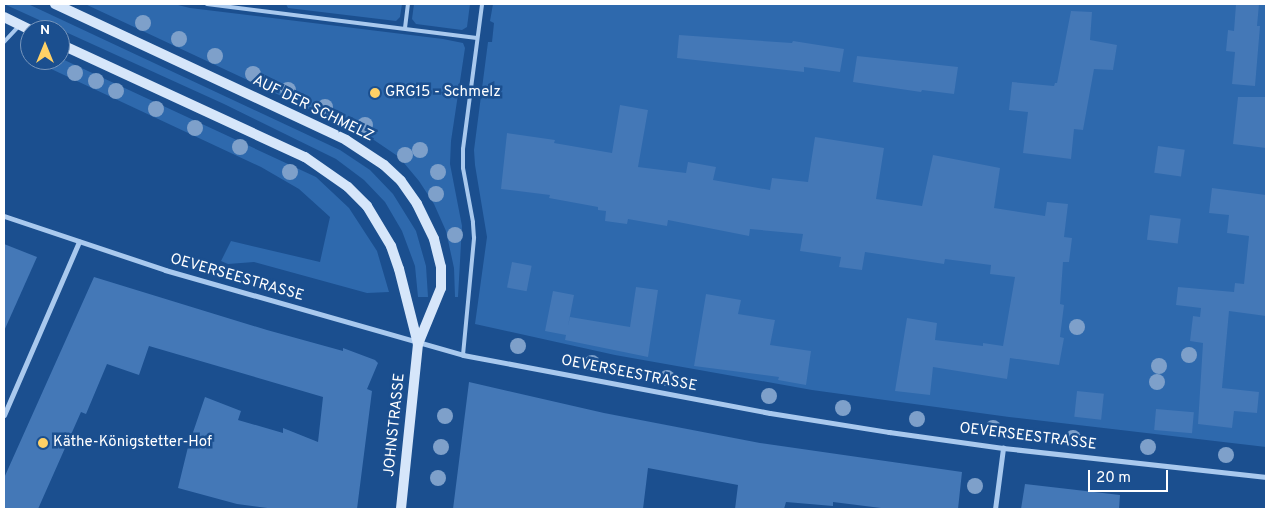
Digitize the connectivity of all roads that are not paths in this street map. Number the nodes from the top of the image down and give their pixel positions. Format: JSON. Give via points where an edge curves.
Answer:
{"nodes":[{"id":1,"x":55,"y":4,"type":"edge"},
{"id":2,"x":208,"y":4,"type":"edge"},
{"id":3,"x":408,"y":4,"type":"edge"},
{"id":4,"x":482,"y":4,"type":"edge"},
{"id":5,"x":4,"y":17,"type":"edge"},
{"id":6,"x":20,"y":25,"type":"joint"},
{"id":7,"x":405,"y":28,"type":"junction"},
{"id":8,"x":477,"y":38,"type":"junction"},
{"id":9,"x":4,"y":42,"type":"edge"},
{"id":10,"x":70,"y":49,"type":"edge"},
{"id":11,"x":4,"y":216,"type":"edge"},
{"id":12,"x":79,"y":242,"type":"junction"},
{"id":13,"x":418,"y":344,"type":"junction"},
{"id":14,"x":463,"y":356,"type":"junction"},
{"id":15,"x":4,"y":415,"type":"edge"},
{"id":16,"x":1003,"y":448,"type":"junction"},
{"id":17,"x":1266,"y":477,"type":"edge"},
{"id":18,"x":401,"y":509,"type":"edge"},
{"id":19,"x":995,"y":509,"type":"edge"}],
"edges":[{"from":1,"to":13,"type":"main road","name":"AUF DER SCHMELZ","via":[[346,140],[384,164],[402,181],[427,222],[441,267],[442,288]]},
{"from":2,"to":7,"type":"lane"},
{"from":3,"to":7,"type":"lane"},
{"from":4,"to":8,"type":"lane"},
{"from":5,"to":6,"type":"main road"},
{"from":6,"to":9,"type":"lane"},
{"from":7,"to":8,"type":"lane"},
{"from":8,"to":14,"type":"lane","via":[[463,149],[474,238]]},
{"from":10,"to":13,"type":"main road","via":[[305,158],[348,187],[366,206],[391,246]]},
{"from":11,"to":12,"type":"street","name":"OEVERSEESTRASSE"},
{"from":12,"to":13,"type":"street","name":"OEVERSEESTRASSE"},
{"from":12,"to":15,"type":"street"},
{"from":13,"to":14,"type":"street","name":"OEVERSEESTRASSE"},
{"from":13,"to":18,"type":"main road","name":"JOHNSTRASSE"},
{"from":14,"to":16,"type":"street","name":"OEVERSEESTRASSE","via":[[770,413]]},
{"from":16,"to":17,"type":"street","name":"OEVERSEESTRASSE"},
{"from":16,"to":19,"type":"street"}]}
